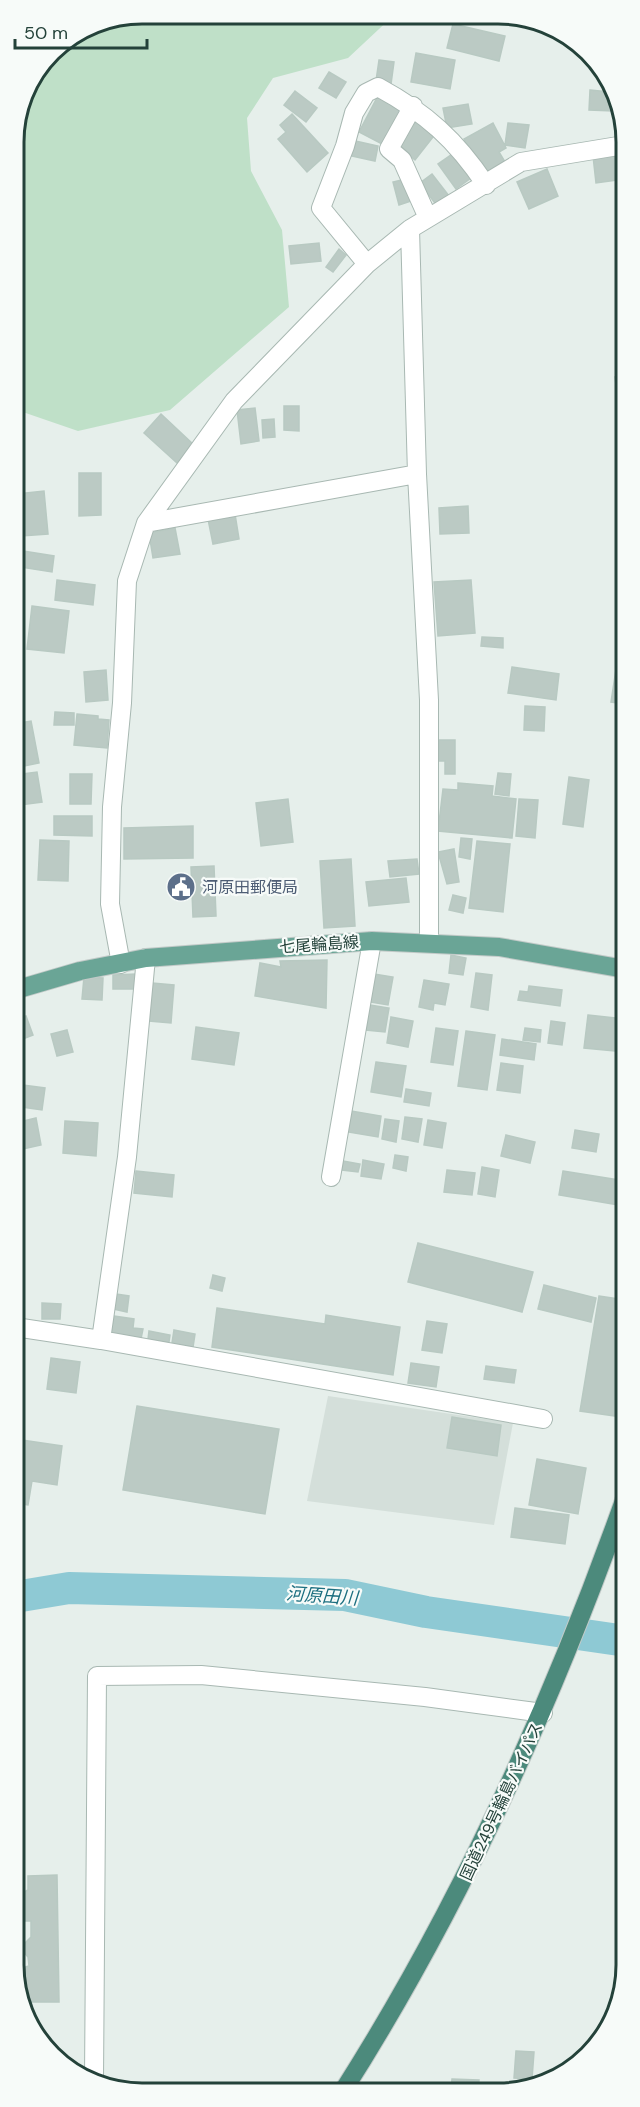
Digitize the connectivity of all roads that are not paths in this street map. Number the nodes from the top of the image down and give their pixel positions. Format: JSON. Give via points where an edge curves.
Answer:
{"nodes":[{"id":1,"x":413,"y":106,"type":"junction"},
{"id":2,"x":616,"y":146,"type":"edge"},
{"id":3,"x":486,"y":185,"type":"junction"},
{"id":4,"x":428,"y":218,"type":"junction"},
{"id":5,"x":410,"y":229,"type":"junction"},
{"id":6,"x":367,"y":264,"type":"junction"},
{"id":7,"x":417,"y":474,"type":"junction"},
{"id":8,"x":146,"y":523,"type":"junction"},
{"id":9,"x":372,"y":941,"type":"junction"},
{"id":10,"x":429,"y":942,"type":"junction"},
{"id":11,"x":146,"y":958,"type":"junction"},
{"id":12,"x":121,"y":964,"type":"junction"},
{"id":13,"x":616,"y":967,"type":"edge"},
{"id":14,"x":24,"y":987,"type":"edge"},
{"id":15,"x":331,"y":1177,"type":"dead end"},
{"id":16,"x":24,"y":1328,"type":"edge"},
{"id":17,"x":101,"y":1340,"type":"junction"},
{"id":18,"x":543,"y":1419,"type":"dead end"},
{"id":19,"x":616,"y":1523,"type":"edge"},
{"id":20,"x":543,"y":1713,"type":"junction"},
{"id":21,"x":94,"y":2073,"type":"edge"},
{"id":22,"x":349,"y":2083,"type":"edge"}],
"edges":[{"from":1,"to":3,"type":"street","via":[[451,139]]},
{"from":1,"to":4,"type":"street","via":[[389,149],[402,160]]},
{"from":1,"to":6,"type":"street","via":[[378,87],[366,93],[354,113],[321,208]]},
{"from":2,"to":3,"type":"street","via":[[521,162]]},
{"from":3,"to":4,"type":"street"},
{"from":4,"to":5,"type":"street"},
{"from":5,"to":6,"type":"street"},
{"from":5,"to":7,"type":"street"},
{"from":6,"to":8,"type":"street","via":[[234,401]]},
{"from":7,"to":8,"type":"street"},
{"from":7,"to":10,"type":"street","via":[[429,700]]},
{"from":8,"to":12,"type":"street","via":[[127,581],[122,703],[112,807],[110,904]]},
{"from":9,"to":10,"type":"main road","name":"七尾輪島線"},
{"from":9,"to":11,"type":"main road","name":"七尾輪島線"},
{"from":9,"to":15,"type":"street"},
{"from":10,"to":13,"type":"main road","name":"七尾輪島線","via":[[499,947]]},
{"from":11,"to":12,"type":"main road","name":"七尾輪島線"},
{"from":11,"to":17,"type":"street","via":[[127,1157]]},
{"from":12,"to":14,"type":"main road","name":"七尾輪島線"},
{"from":16,"to":17,"type":"street"},
{"from":17,"to":18,"type":"street"},
{"from":19,"to":20,"type":"highway","name":"国道249号輪島バイパス"},
{"from":20,"to":21,"type":"street","via":[[201,1675],[98,1676]]},
{"from":20,"to":22,"type":"highway","name":"国道249号輪島バイパス","via":[[438,1933]]}]}
